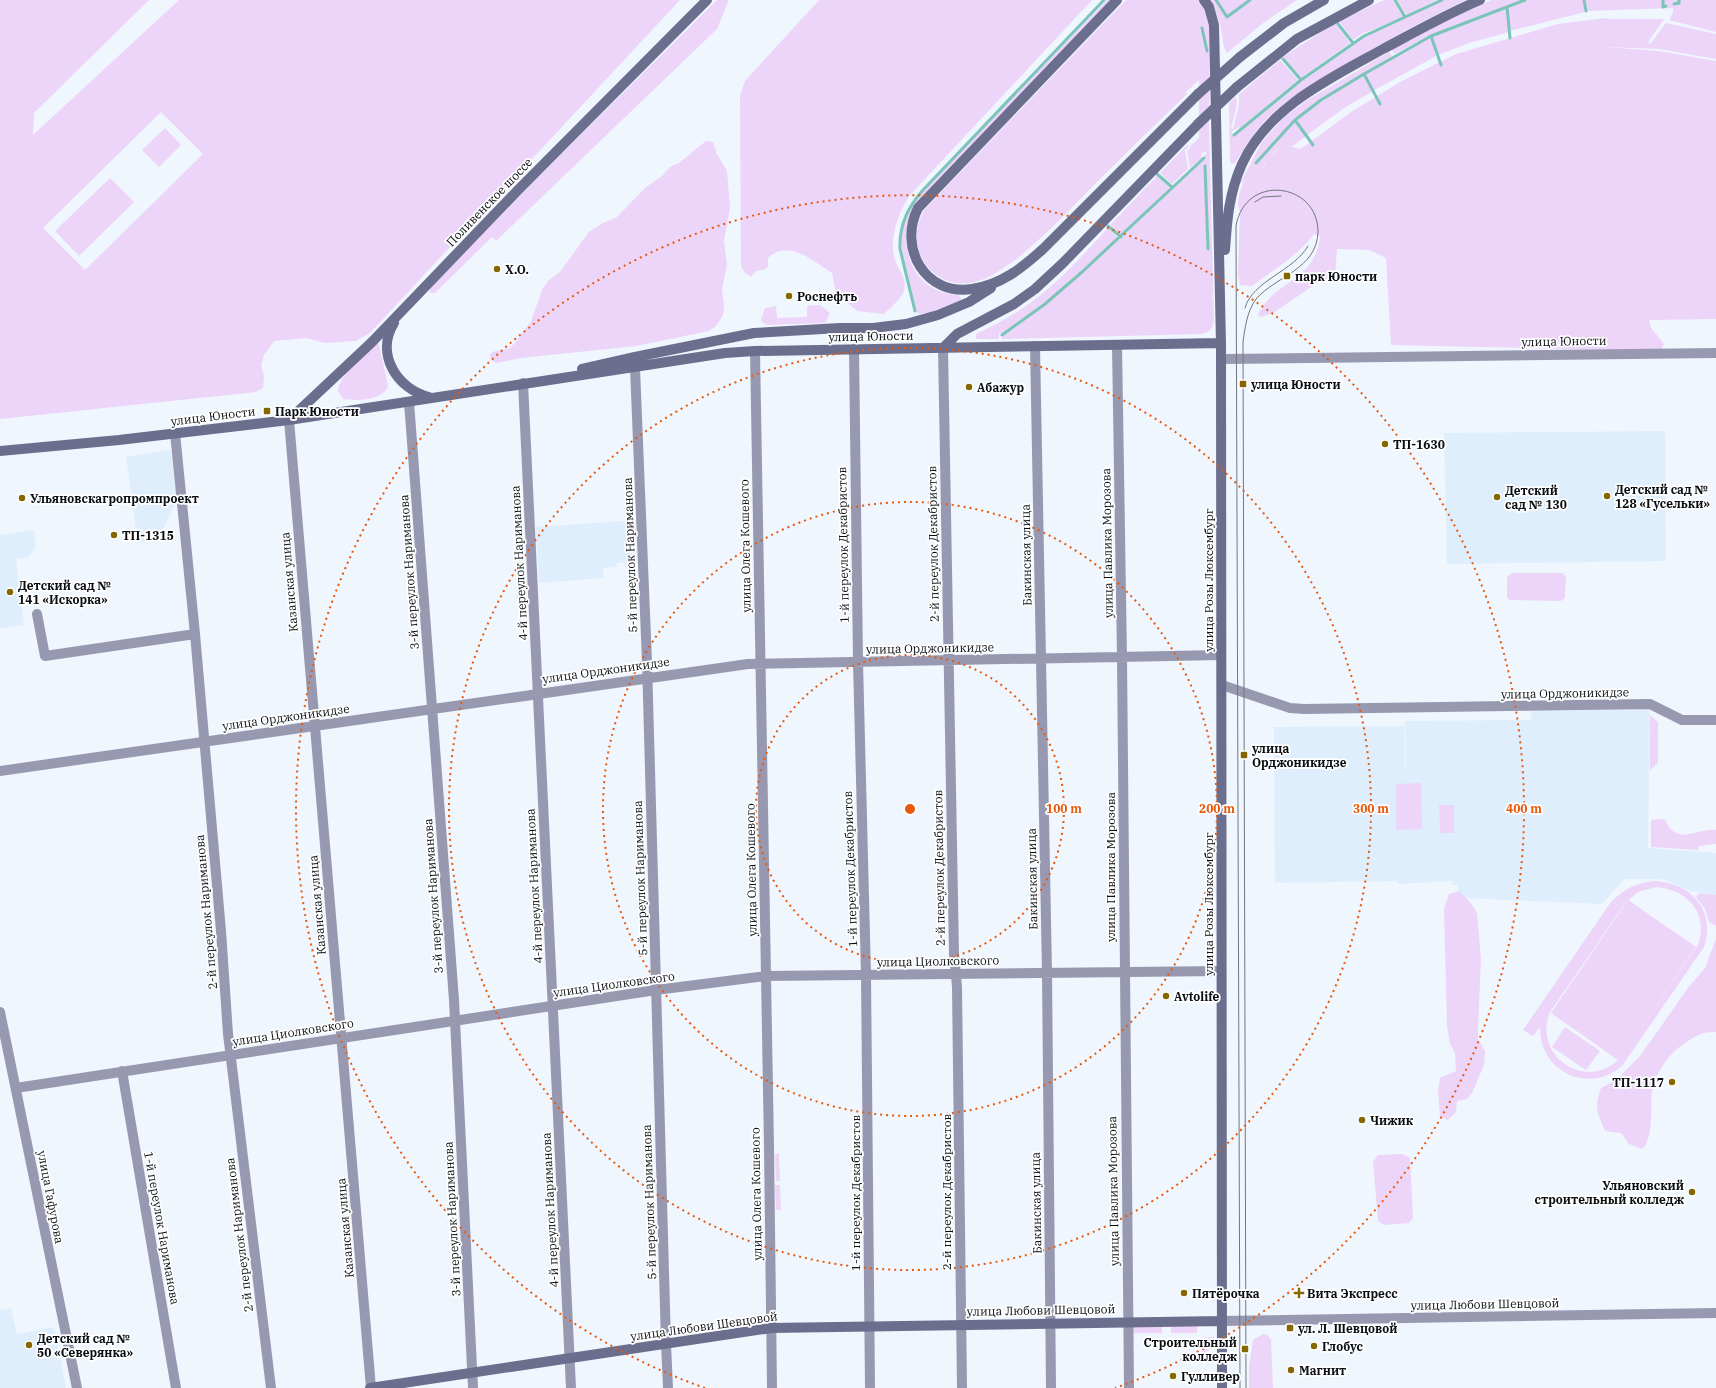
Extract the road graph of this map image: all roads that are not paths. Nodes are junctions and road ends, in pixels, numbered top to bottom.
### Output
1 (707, 0) edge
2 (1117, 0) edge
3 (1204, 0) edge
4 (1324, 0) edge
5 (1369, 0) edge
6 (1480, 0) edge
7 (1006, 278) junction
8 (398, 316) junction
9 (1221, 324) junction
10 (1221, 343) junction
11 (1117, 345) junction
12 (1035, 346) junction
13 (943, 348) junction
14 (854, 349) junction
15 (755, 351) junction
16 (1716, 353) edge
17 (1221, 359) junction
18 (635, 368) junction
19 (523, 383) junction
20 (432, 398) junction
21 (409, 402) junction
22 (289, 420) junction
23 (175, 433) junction
24 (0, 451) edge
25 (37, 614) dead end
26 (195, 634) junction
27 (1221, 655) junction
28 (1122, 657) junction
29 (1040, 659) junction
30 (948, 660) junction
31 (858, 662) junction
32 (760, 664) junction
33 (648, 678) junction
34 (1222, 685) junction
35 (538, 693) junction
36 (432, 709) junction
37 (1716, 720) edge
38 (314, 726) junction
39 (204, 741) junction
40 (0, 771) edge
41 (1221, 971) junction
42 (1124, 972) junction
43 (1047, 973) junction
44 (956, 974) junction
45 (866, 975) junction
46 (766, 976) junction
47 (656, 990) junction
48 (553, 1006) junction
49 (0, 1012) edge
50 (455, 1021) junction
51 (341, 1038) junction
52 (230, 1055) junction
53 (122, 1071) junction
54 (16, 1088) junction
55 (1716, 1313) edge
56 (1221, 1321) junction
57 (1128, 1322) junction
58 (1050, 1323) junction
59 (960, 1325) junction
60 (869, 1326) junction
61 (771, 1328) junction
62 (666, 1344) junction
63 (570, 1358) junction
64 (472, 1373) junction
65 (77, 1388) edge
66 (176, 1388) edge
67 (271, 1388) edge
68 (371, 1388) edge
69 (474, 1388) edge
70 (571, 1388) edge
71 (668, 1388) edge
72 (772, 1388) edge
73 (870, 1388) edge
74 (962, 1388) edge
75 (1051, 1388) edge
76 (1129, 1388) edge
77 (1222, 1388) edge

1 - 8 main road, Поливенское шоссе
2 - 7 main road
3 - 9 main road
4 - 7 main road, bridge
5 - 13 main road, bridge
6 - 9 main road
7 - 19 main road, улица Юности
8 - 20 main road
8 - 22 main road, Поливенское шоссе
9 - 10 main road, улица Розы Люксембург
10 - 11 main road, улица Юности
10 - 17 main road, улица Розы Люксембург
11 - 12 main road, улица Юности
11 - 28 street, улица Павлика Морозова
12 - 13 main road, улица Юности
12 - 29 street, Бакинская улица
13 - 14 main road, улица Юности
13 - 30 street, 2-й переулок Декабристов
14 - 15 main road, улица Юности
14 - 31 street, 1-й переулок Декабристов
15 - 18 main road, улица Юности
15 - 32 street, улица Олега Кошевого
16 - 17 street, улица Юности
17 - 27 main road, улица Розы Люксембург
18 - 19 main road, улица Юности
18 - 33 street, 5-й переулок Нариманова
19 - 20 main road, улица Юности
19 - 35 street, 4-й переулок Нариманова
20 - 21 main road, улица Юности
21 - 22 main road, улица Юности
21 - 36 street, 3-й переулок Нариманова
22 - 23 main road, улица Юности
22 - 38 street, Казанская улица
23 - 24 main road, улица Юности
23 - 26 street, 2-й переулок Нариманова
25 - 26 street
26 - 39 street, 2-й переулок Нариманова
27 - 28 street, улица Орджоникидзе
27 - 34 main road, улица Розы Люксембург
28 - 29 street, улица Орджоникидзе
28 - 42 street, улица Павлика Морозова
29 - 30 street, улица Орджоникидзе
29 - 43 street, Бакинская улица
30 - 31 street, улица Орджоникидзе
30 - 44 street, 2-й переулок Декабристов
31 - 32 street, улица Орджоникидзе
31 - 45 street, 1-й переулок Декабристов
32 - 33 street, улица Орджоникидзе
32 - 46 street, улица Олега Кошевого
33 - 35 street, улица Орджоникидзе
33 - 47 street, 5-й переулок Нариманова
34 - 37 street, улица Орджоникидзе
34 - 41 main road, улица Розы Люксембург
35 - 36 street, улица Орджоникидзе
35 - 48 street, 4-й переулок Нариманова
36 - 38 street, улица Орджоникидзе
36 - 50 street, 3-й переулок Нариманова
38 - 39 street, улица Орджоникидзе
38 - 51 street, Казанская улица
39 - 40 street, улица Орджоникидзе
39 - 52 street, 2-й переулок Нариманова
41 - 42 street, улица Циолковского
41 - 56 main road, улица Розы Люксембург
42 - 43 street, улица Циолковского
42 - 57 street, улица Павлика Морозова
43 - 44 street, улица Циолковского
43 - 58 street, Бакинская улица
44 - 45 street, улица Циолковского
44 - 59 street, 2-й переулок Декабристов
45 - 46 street, улица Циолковского
45 - 60 street, 1-й переулок Декабристов
46 - 47 street, улица Циолковского
46 - 61 street, улица Олега Кошевого
47 - 48 street, улица Циолковского
47 - 62 street, 5-й переулок Нариманова
48 - 50 street, улица Циолковского
48 - 63 street, 4-й переулок Нариманова
49 - 54 street, улица Гафурова
50 - 51 street, улица Циолковского
50 - 64 street, 3-й переулок Нариманова
51 - 52 street, улица Циолковского
51 - 68 street, Казанская улица
52 - 53 street, улица Циолковского
52 - 67 street, 2-й переулок Нариманова
53 - 54 street, улица Циолковского
53 - 66 street, 1-й переулок Нариманова
54 - 65 street, улица Гафурова
55 - 56 street, улица Любови Шевцовой
56 - 57 main road, улица Любови Шевцовой
56 - 77 main road, улица Розы Люксембург
57 - 58 main road, улица Любови Шевцовой
57 - 76 street, улица Павлика Морозова
58 - 59 main road, улица Любови Шевцовой
58 - 75 street, Бакинская улица
59 - 60 main road, улица Любови Шевцовой
59 - 74 street, 2-й переулок Декабристов
60 - 61 main road, улица Любови Шевцовой
60 - 73 street, 1-й переулок Декабристов
61 - 62 main road, улица Любови Шевцовой
61 - 72 street, улица Олега Кошевого
62 - 63 main road, улица Любови Шевцовой
62 - 71 street, 5-й переулок Нариманова
63 - 64 main road, улица Любови Шевцовой
63 - 70 street, 4-й переулок Нариманова
64 - 68 main road, улица Любови Шевцовой
64 - 69 street, 3-й переулок Нариманова

